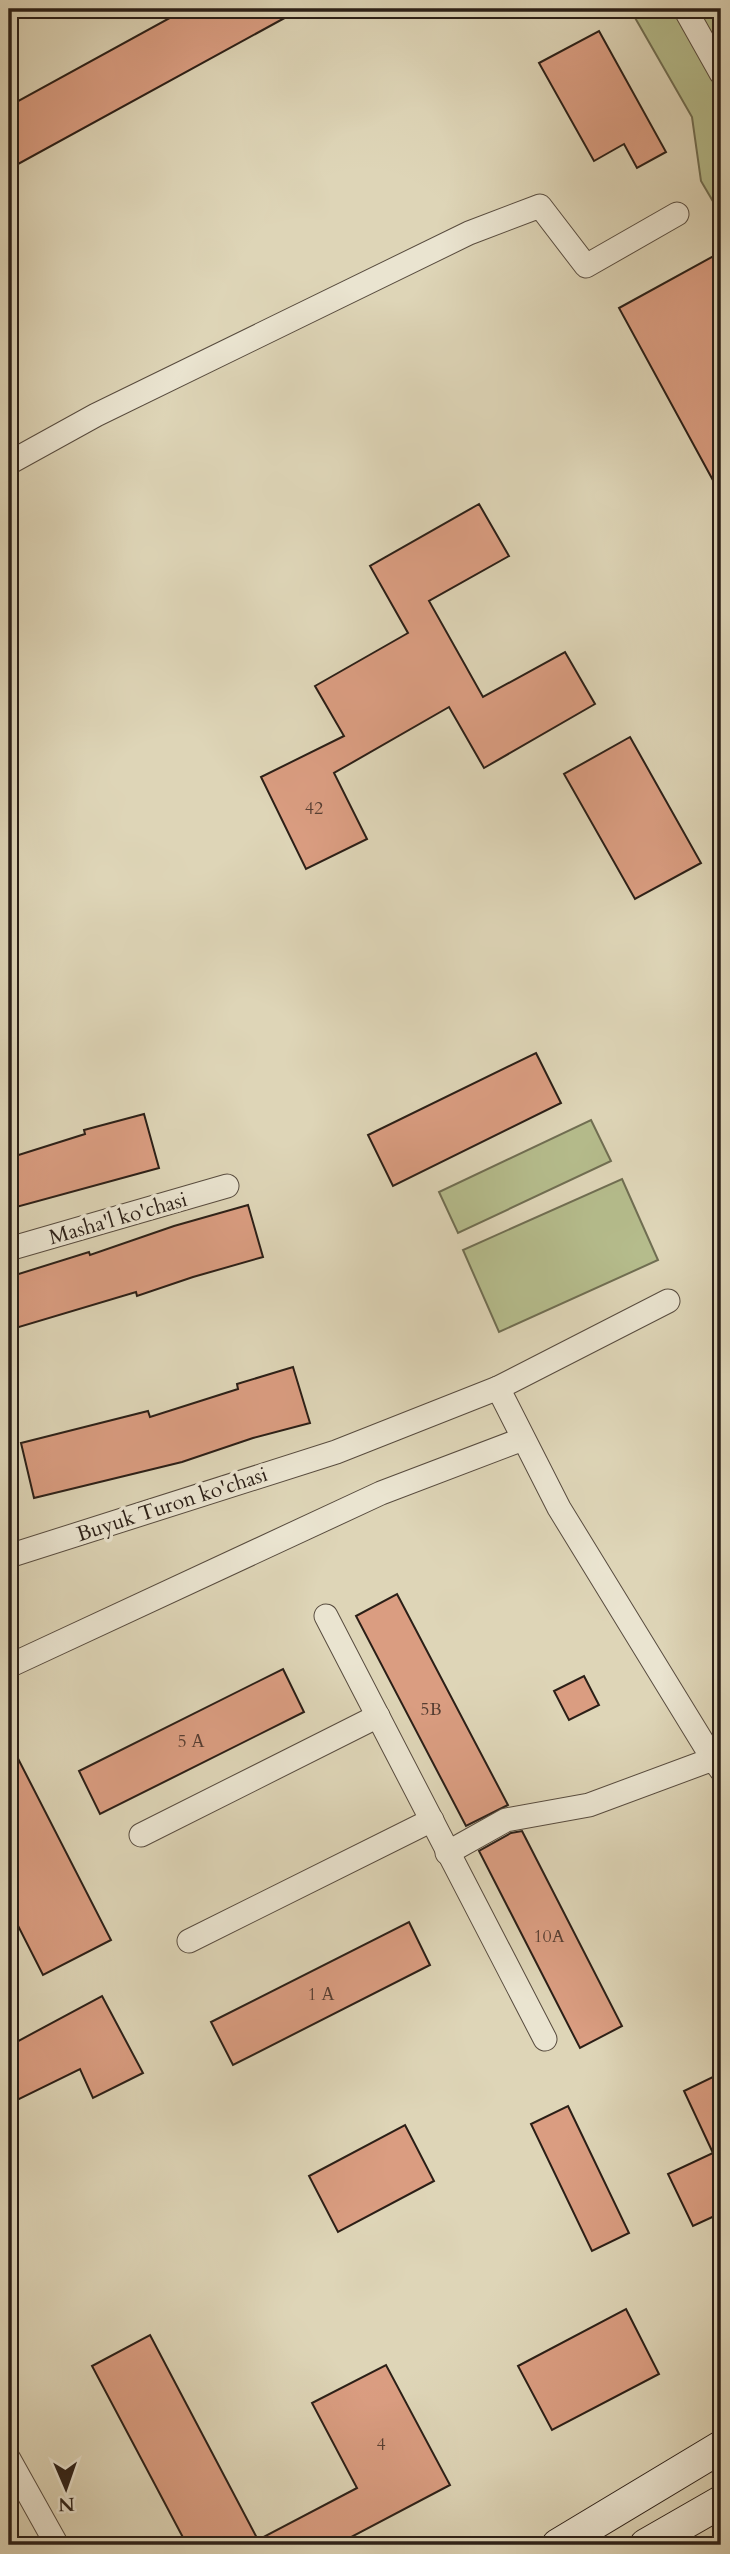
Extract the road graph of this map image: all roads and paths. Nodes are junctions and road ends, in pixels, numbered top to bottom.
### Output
1 (685, 9) edge
2 (721, 73) edge
3 (677, 214) dead end
4 (9, 463) edge
5 (227, 1186) dead end
6 (9, 1249) edge
7 (668, 1301) dead end
8 (498, 1388) junction
9 (523, 1439) junction
10 (9, 1556) edge
11 (326, 1615) dead end
12 (9, 1666) edge
13 (378, 1716) junction
14 (717, 1765) edge
15 (432, 1820) junction
16 (141, 1835) dead end
17 (447, 1853) junction
18 (189, 1941) dead end
19 (545, 2039) dead end
20 (721, 2447) edge
21 (9, 2459) edge
22 (721, 2502) edge
23 (57, 2545) edge
24 (558, 2545) edge
25 (646, 2545) edge

1 - 2 street
3 - 4 street
5 - 6 street, Masha'l ko'chasi
7 - 8 street, Buyuk Turon ko'chasi
8 - 9 street
8 - 10 street, Buyuk Turon ko'chasi
9 - 12 street
9 - 14 street
11 - 13 street
13 - 15 street
13 - 16 street
14 - 17 street
15 - 17 street
15 - 18 street
17 - 19 street
20 - 24 main road
21 - 23 street
22 - 25 main road

